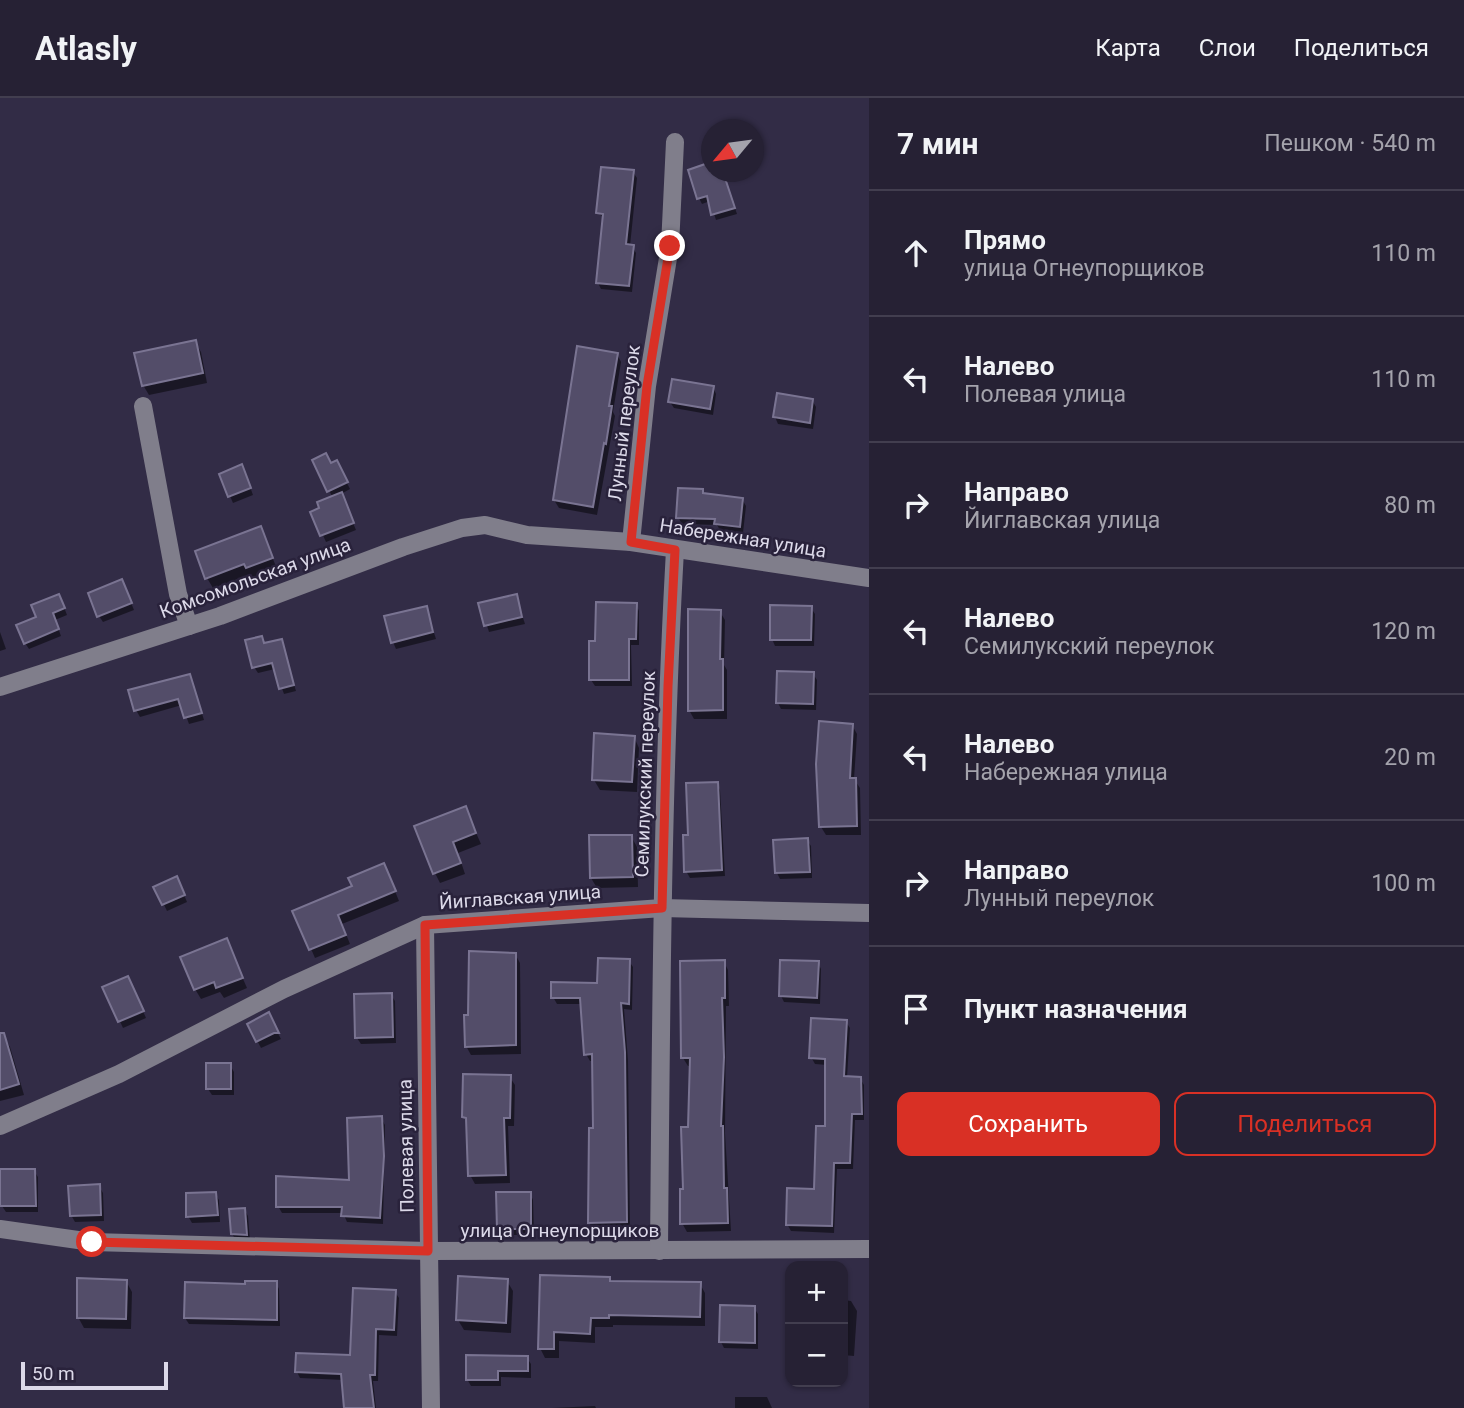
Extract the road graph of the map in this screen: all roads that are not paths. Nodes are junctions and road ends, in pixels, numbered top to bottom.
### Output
1 (675, 142) dead end
2 (143, 406) dead end
3 (527, 535) joint
4 (631, 542) junction
5 (675, 550) junction
6 (869, 578) edge
7 (189, 626) junction
8 (0, 687) edge
9 (662, 908) junction
10 (869, 914) edge
11 (425, 925) junction
12 (0, 1126) edge
13 (0, 1229) edge
14 (869, 1249) edge
15 (428, 1251) junction
16 (659, 1251) junction
17 (431, 1408) edge

1 - 4 street, Лунный переулок
2 - 7 street
3 - 4 street, Набережная улица
3 - 7 street, Комсомольская улица
4 - 5 street, Набережная улица
5 - 6 street, Набережная улица
5 - 9 street, Семилукский переулок
7 - 8 street, Комсомольская улица
9 - 10 street, Йиглавская улица
9 - 11 street, Йиглавская улица
9 - 16 street, Семилукский переулок
11 - 12 street
11 - 15 street, Полевая улица
13 - 15 street, улица Огнеупорщиков
14 - 16 street, улица Огнеупорщиков
15 - 16 street, улица Огнеупорщиков
15 - 17 street, Полевая улица

